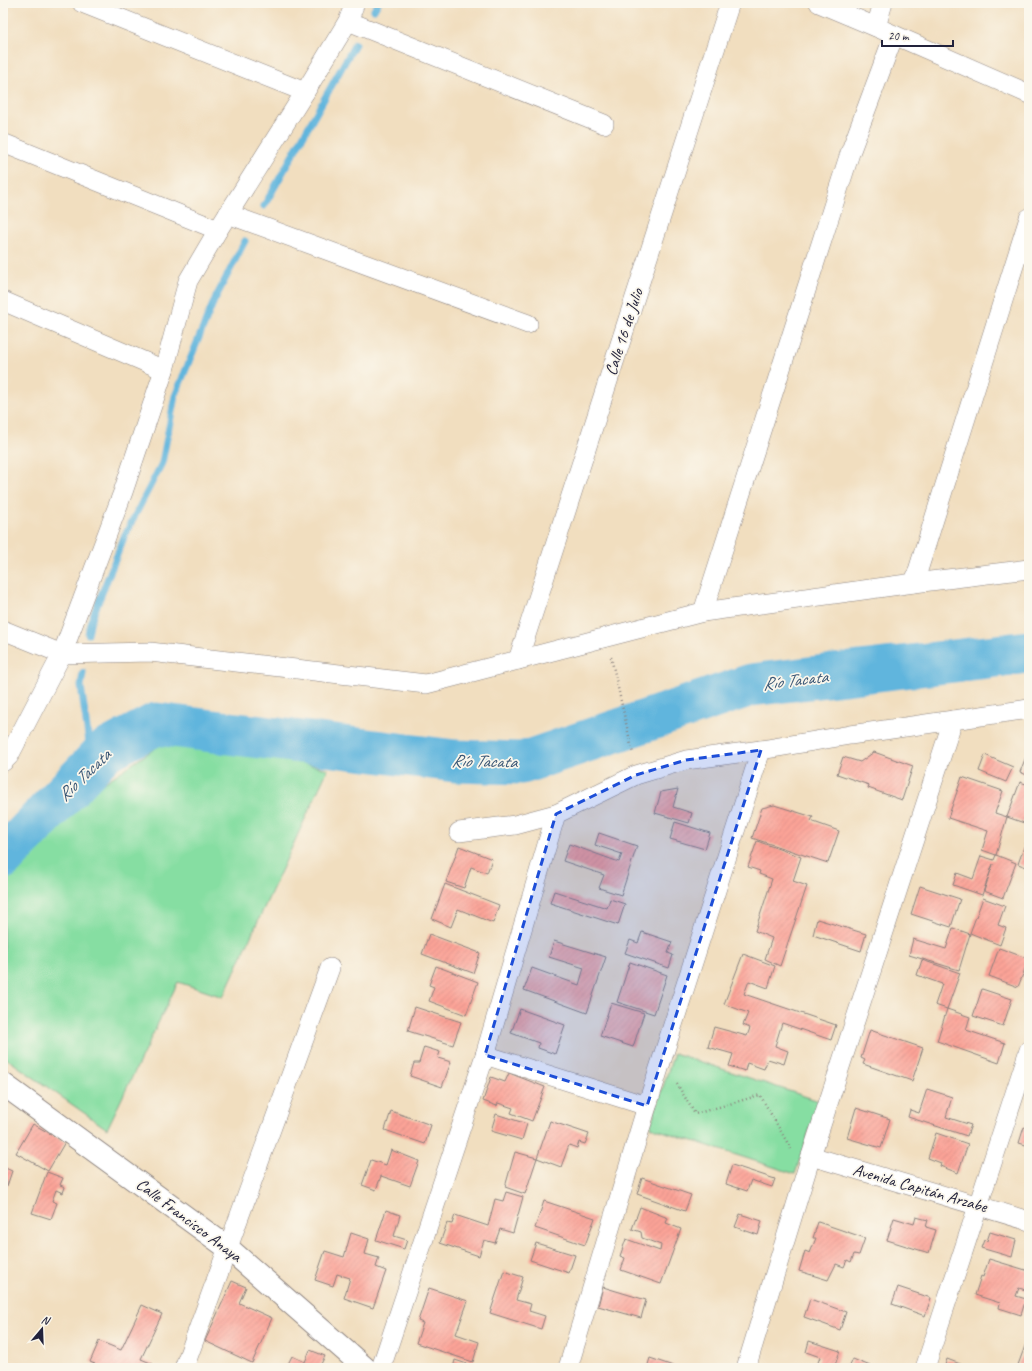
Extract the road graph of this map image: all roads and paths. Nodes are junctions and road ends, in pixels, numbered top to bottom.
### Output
1 (82, 3) edge
2 (355, 3) edge
3 (730, 3) edge
4 (819, 3) edge
5 (883, 3) edge
6 (348, 20) junction
7 (876, 27) junction
8 (894, 35) junction
9 (305, 92) junction
10 (1029, 94) edge
11 (604, 124) dead end
12 (3, 143) edge
13 (228, 214) junction
14 (1029, 218) edge
15 (218, 230) junction
16 (3, 301) edge
17 (528, 324) dead end
18 (164, 370) junction
19 (1029, 569) edge
20 (914, 583) junction
21 (703, 612) junction
22 (3, 630) edge
23 (607, 637) junction
24 (62, 654) junction
25 (518, 660) junction
26 (1029, 709) edge
27 (953, 720) junction
28 (631, 743) dead end
29 (761, 750) junction
30 (3, 762) edge
31 (556, 814) junction
32 (459, 832) dead end
33 (330, 968) dead end
34 (1029, 1050) edge
35 (485, 1055) junction
36 (662, 1060) junction
37 (3, 1084) edge
38 (647, 1106) junction
39 (811, 1156) junction
40 (805, 1174) junction
41 (977, 1205) junction
42 (1029, 1221) edge
43 (228, 1248) junction
44 (184, 1368) edge
45 (365, 1368) edge
46 (381, 1368) edge
47 (568, 1368) edge
48 (746, 1368) edge
49 (924, 1368) edge

1 - 9 street
2 - 6 street
3 - 25 street, Calle 16 de Julio
4 - 7 street
5 - 7 street
6 - 9 street
6 - 11 street
7 - 8 street
8 - 10 street
8 - 21 street
9 - 13 street
12 - 15 street
13 - 15 street
13 - 17 street
14 - 20 street
15 - 18 street
16 - 18 street
18 - 24 street
19 - 20 street
20 - 21 street
21 - 23 street
22 - 24 street
23 - 25 street
23 - 28 path
24 - 25 street
24 - 30 street
26 - 27 street
27 - 29 street
27 - 39 street
29 - 31 street
29 - 36 street
31 - 32 street
31 - 35 street
33 - 43 street
34 - 41 street
35 - 38 street
35 - 46 street
36 - 38 street
36 - 40 path
37 - 43 main road, Calle Francisco Anaya
38 - 47 street
39 - 40 street
39 - 41 street, Avenida Capitán Arzabe
40 - 48 street
41 - 42 street, Avenida Capitán Arzabe
41 - 49 street
43 - 44 street
43 - 45 main road, Calle Francisco Anaya

